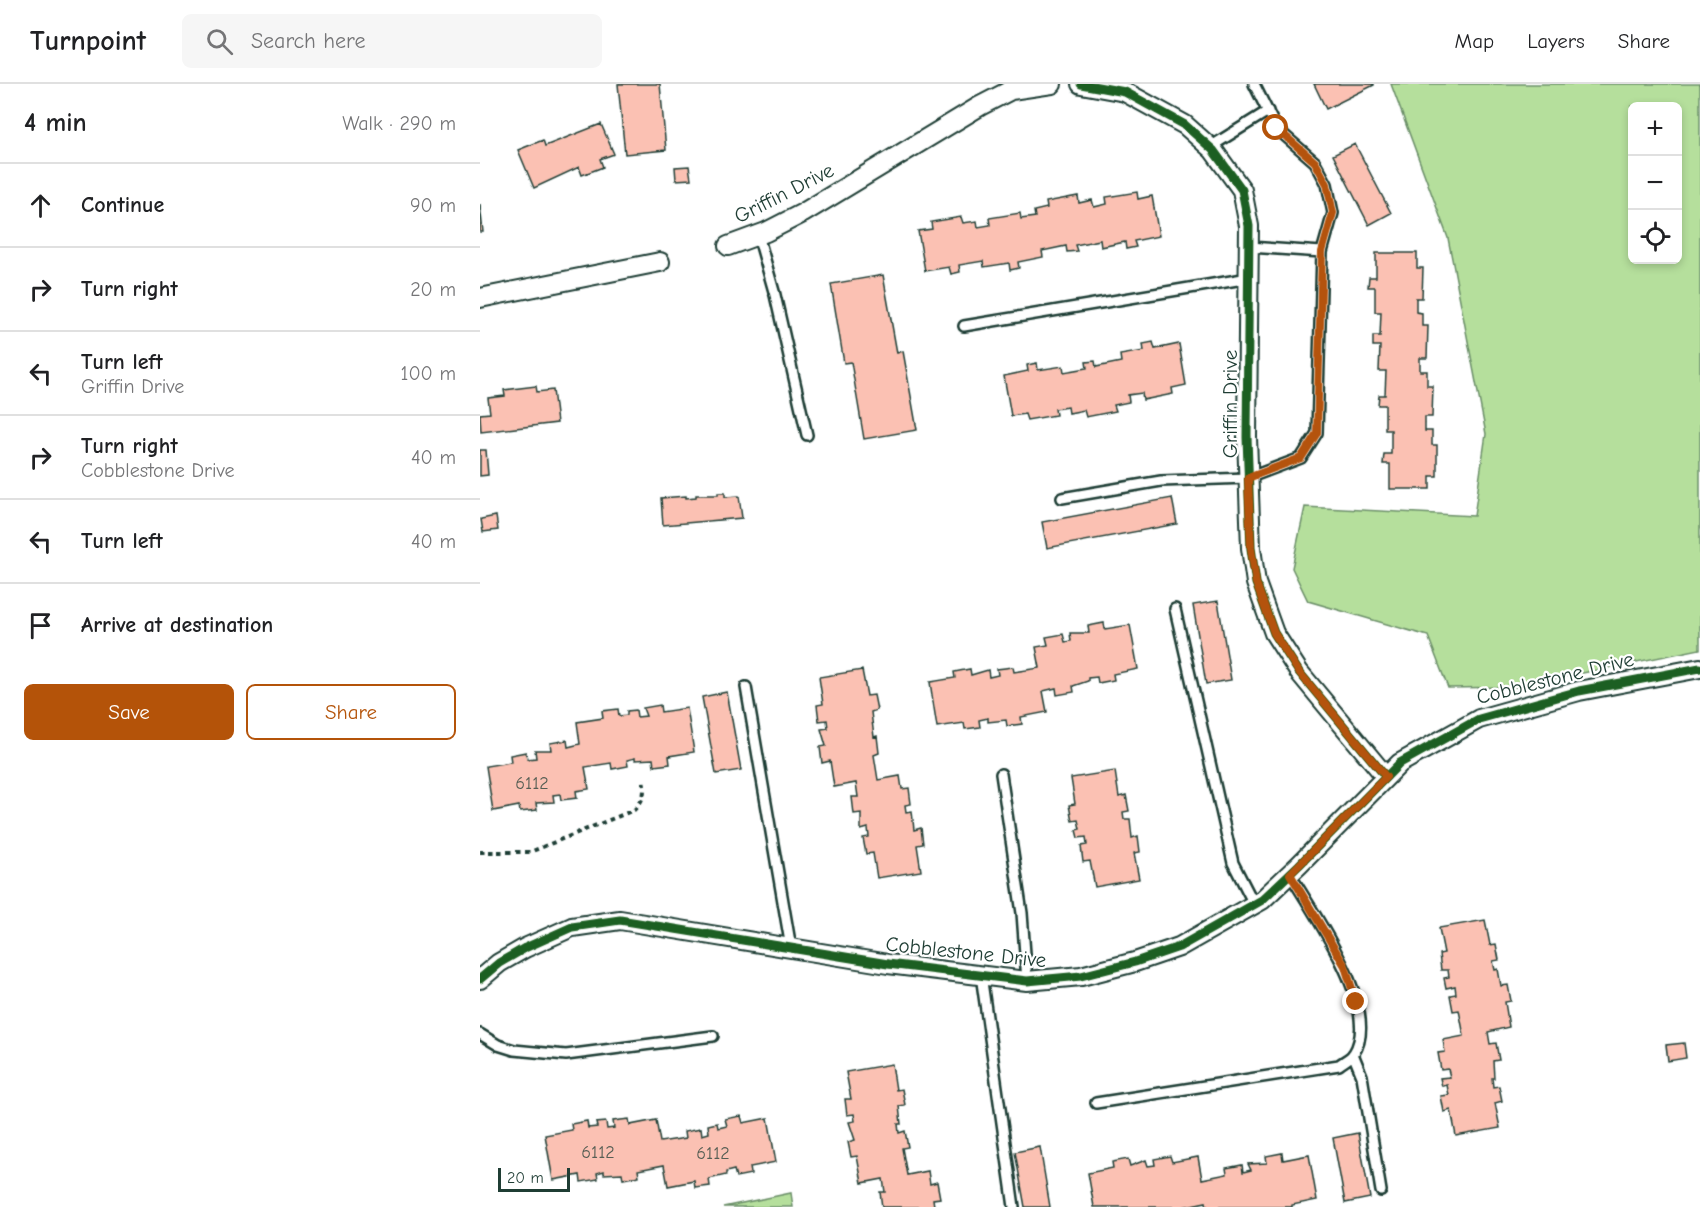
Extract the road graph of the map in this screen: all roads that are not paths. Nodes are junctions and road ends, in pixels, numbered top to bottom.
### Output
1 (1052, 84) edge
2 (1081, 84) edge
3 (1254, 84) edge
4 (1268, 111) junction
5 (1210, 147) junction
6 (758, 235) junction
7 (728, 246) dead end
8 (1249, 247) junction
9 (1322, 252) junction
10 (660, 262) dead end
11 (1249, 278) junction
12 (480, 298) edge
13 (964, 326) dead end
14 (807, 435) dead end
15 (1248, 478) junction
16 (1062, 498) dead end
17 (1175, 609) dead end
18 (1700, 668) edge
19 (746, 687) dead end
20 (1000, 774) dead end
21 (1386, 777) junction
22 (1290, 874) junction
23 (1254, 904) junction
24 (791, 948) junction
25 (981, 975) junction
26 (480, 979) edge
27 (1027, 981) junction
28 (480, 1034) edge
29 (712, 1036) dead end
30 (1353, 1054) junction
31 (1096, 1103) dead end
32 (1381, 1191) dead end
33 (1014, 1207) edge

1 - 6 street, Griffin Drive
2 - 5 street, Griffin Drive
3 - 4 lane
4 - 5 lane
4 - 9 lane
5 - 8 street, Griffin Drive
6 - 7 street, Griffin Drive
6 - 14 lane
8 - 9 lane
8 - 11 street, Griffin Drive
9 - 15 lane
10 - 12 street
11 - 13 lane
11 - 15 street, Griffin Drive
15 - 16 lane
15 - 21 street, Griffin Drive
17 - 23 lane
18 - 21 street, Cobblestone Drive
19 - 24 lane
20 - 27 lane
21 - 22 street, Cobblestone Drive
22 - 23 street, Cobblestone Drive
22 - 30 lane
23 - 27 street, Cobblestone Drive
24 - 25 street, Cobblestone Drive
24 - 26 street, Cobblestone Drive
25 - 27 street, Cobblestone Drive
25 - 33 lane
28 - 29 lane
30 - 31 lane
30 - 32 lane

